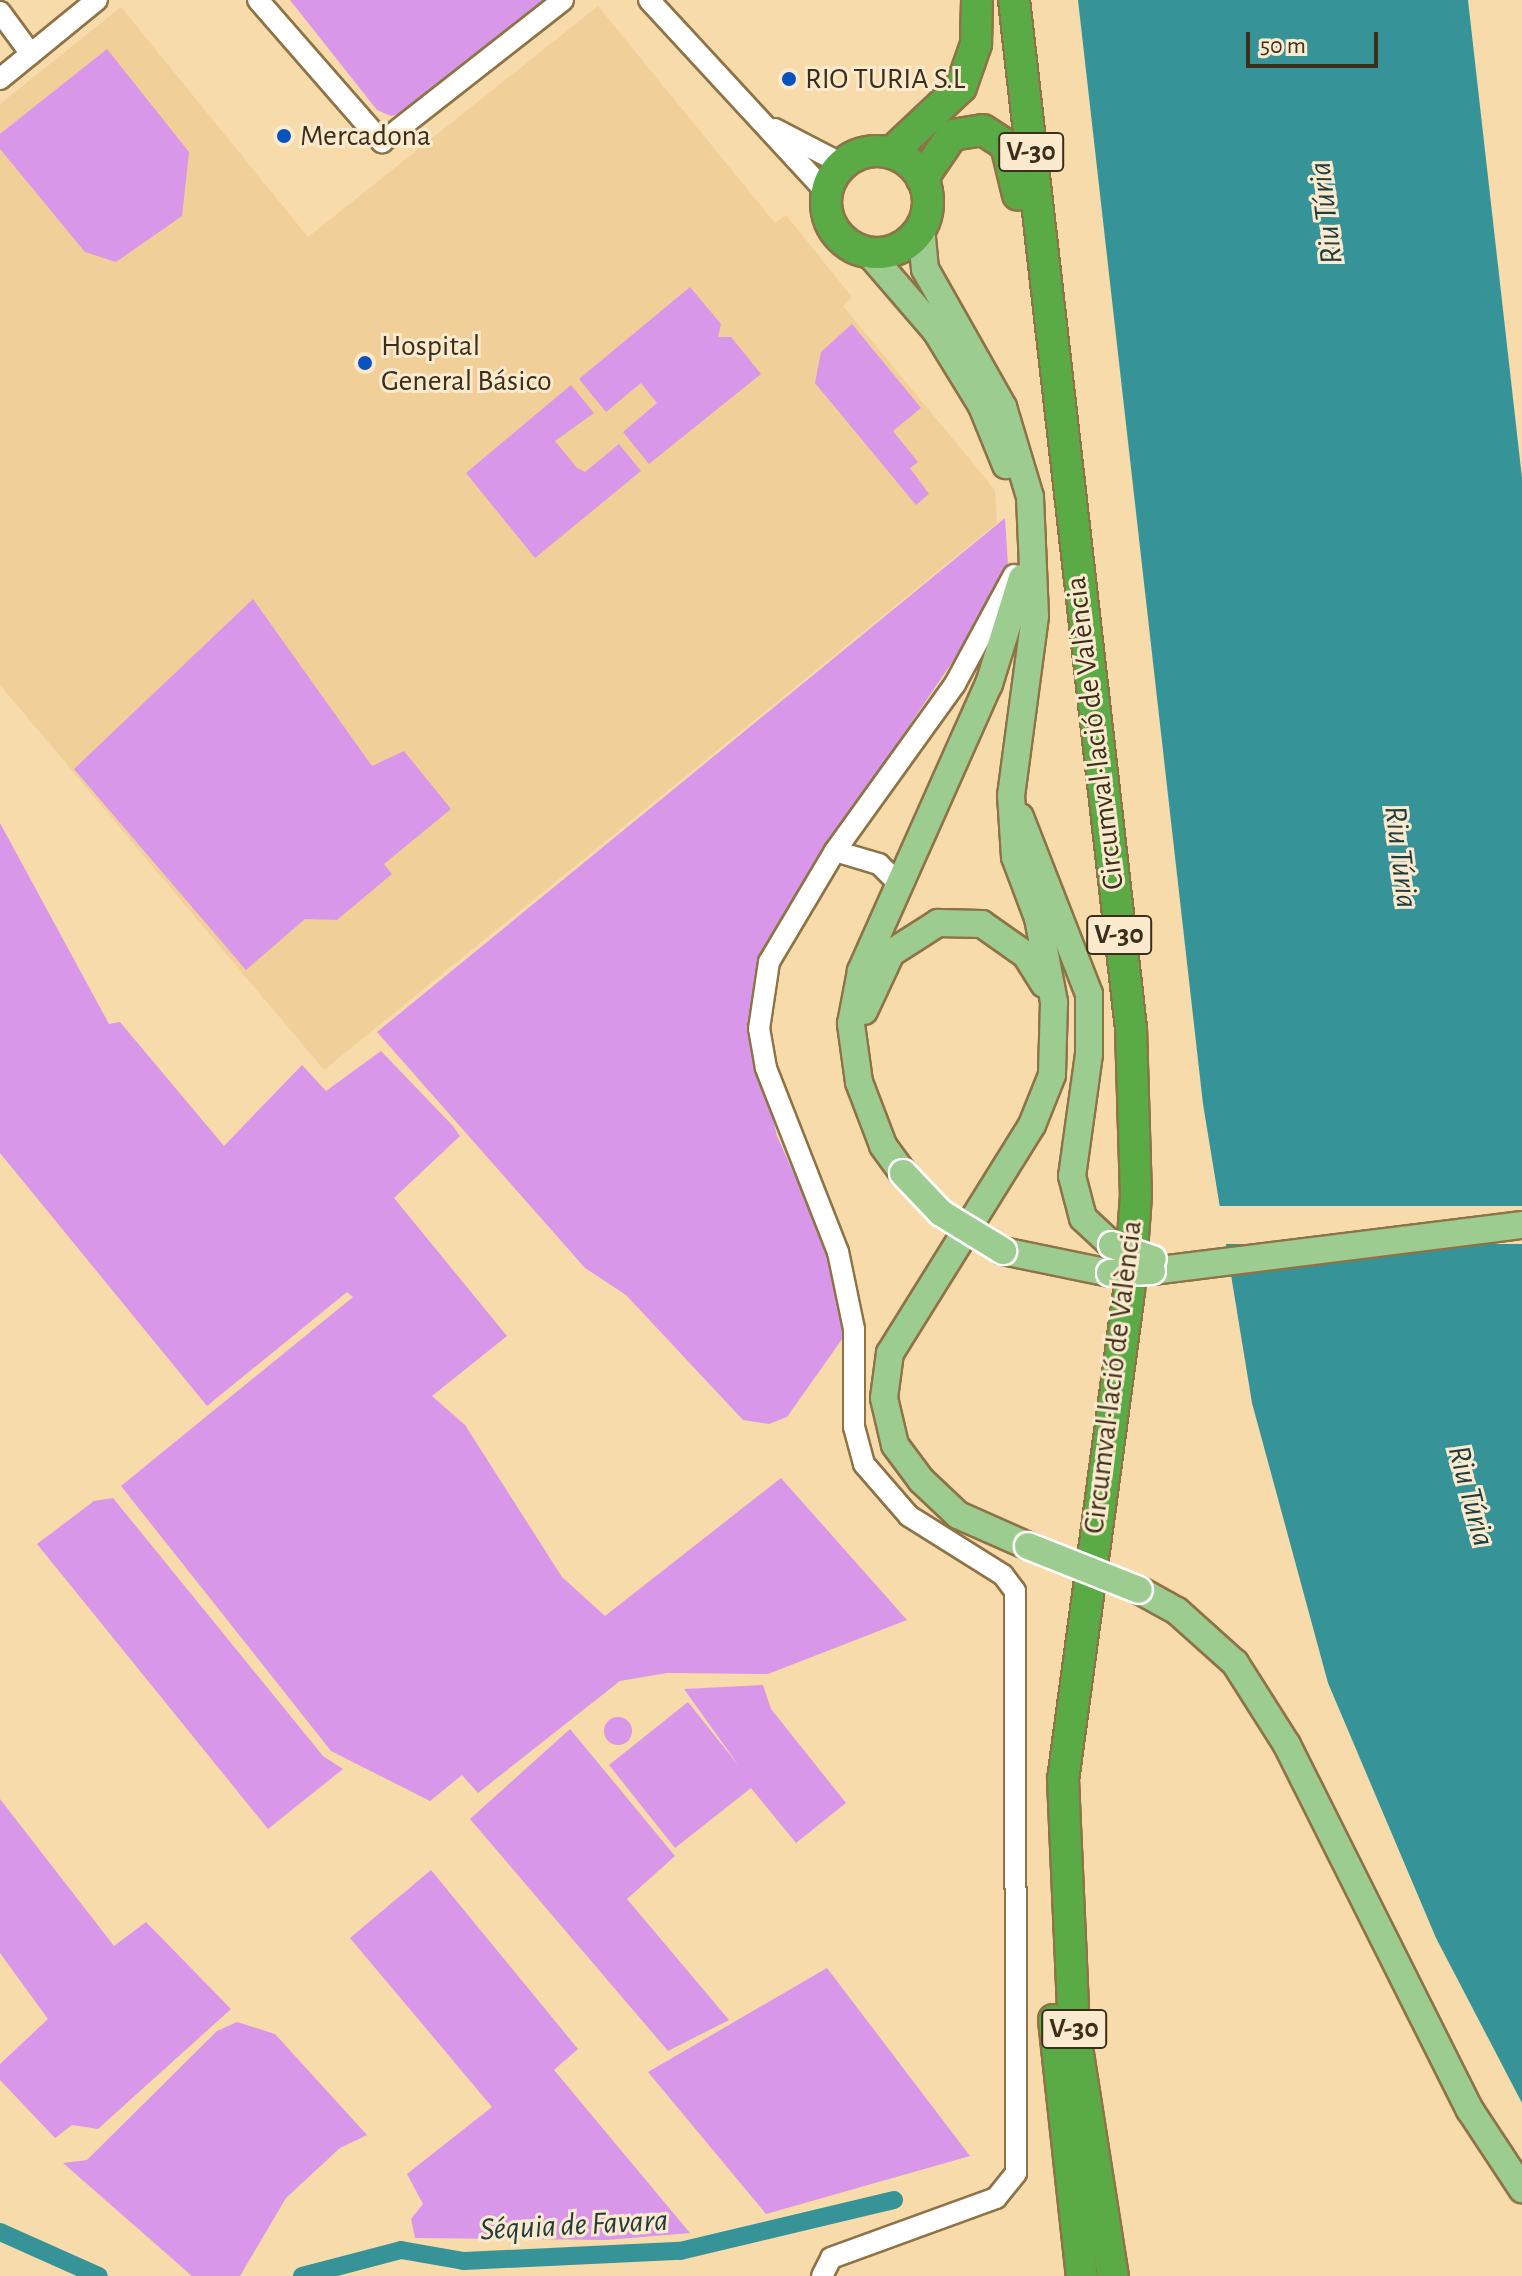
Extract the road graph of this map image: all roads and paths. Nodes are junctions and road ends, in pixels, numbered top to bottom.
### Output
1 (97, 0) edge
2 (258, 0) edge
3 (563, 0) edge
4 (649, 0) edge
5 (977, 0) edge
6 (1014, 0) edge
7 (0, 12) edge
8 (31, 54) junction
9 (0, 79) edge
10 (742, 108) junction
11 (891, 153) junction
12 (842, 164) junction
13 (922, 179) junction
14 (827, 193) junction
15 (921, 227) junction
16 (868, 252) junction
17 (1043, 305) junction
18 (1026, 554) junction
19 (1011, 795) junction
20 (835, 851) junction
21 (896, 881) junction
22 (1054, 1002) junction
23 (859, 1082) junction
24 (1522, 1225) edge
25 (1153, 1265) junction
26 (1063, 1779) junction
27 (1522, 2189) edge
28 (822, 2276) edge
29 (1082, 2276) edge
30 (1113, 2276) edge

1 - 8 street
2 - 3 street
4 - 10 street
5 - 11 highway
6 - 17 highway, Circumval·lació de València / V-30
7 - 8 street
8 - 9 street
10 - 12 street
10 - 14 street
11 - 12 highway
11 - 13 highway
12 - 14 highway
13 - 15 highway
13 - 17 highway
14 - 16 highway
15 - 16 highway
15 - 19 main road
16 - 18 main road
17 - 26 highway, Circumval·lació de València / V-30
18 - 20 street
18 - 21 main road
19 - 22 main road
19 - 25 main road, bridge
20 - 21 street
20 - 28 street
21 - 23 main road
22 - 23 main road
22 - 27 main road, bridge
23 - 25 main road, bridge
24 - 25 main road
26 - 29 highway
26 - 30 highway, Circumval·lació de València / V-30

